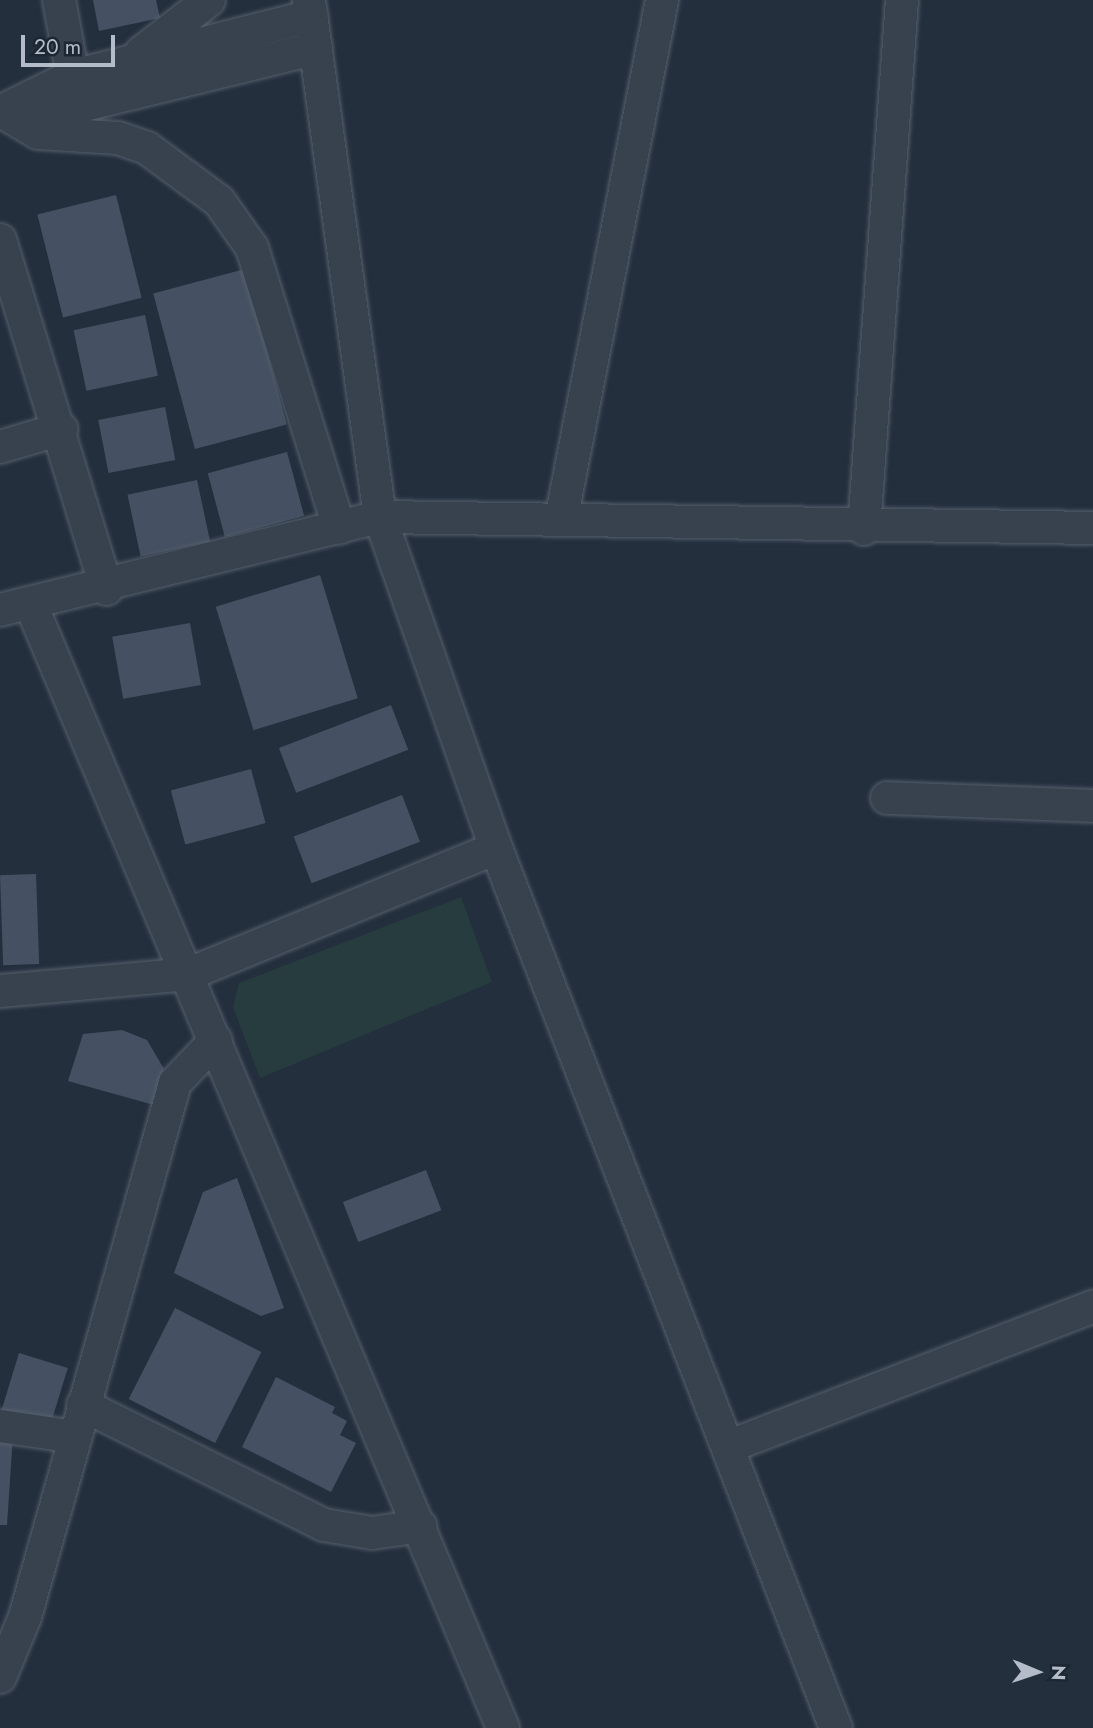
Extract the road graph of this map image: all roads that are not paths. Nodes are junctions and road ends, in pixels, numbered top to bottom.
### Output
1 (59, 0) edge
2 (209, 0) edge
3 (662, 0) edge
4 (902, 0) edge
5 (311, 8) edge
6 (316, 48) junction
7 (131, 62) junction
8 (73, 76) junction
9 (0, 112) edge
10 (0, 240) edge
11 (61, 429) junction
12 (0, 447) edge
13 (562, 515) junction
14 (380, 517) junction
15 (339, 528) junction
16 (1093, 528) edge
17 (864, 529) junction
18 (107, 589) junction
19 (31, 605) junction
20 (0, 610) edge
21 (887, 798) dead end
22 (1093, 806) edge
23 (496, 848) junction
24 (189, 974) junction
25 (0, 991) edge
26 (216, 1040) junction
27 (1093, 1307) edge
28 (83, 1405) junction
29 (0, 1426) edge
30 (75, 1437) junction
31 (730, 1446) junction
32 (421, 1526) junction
33 (12, 1615) edge
34 (0, 1677) edge
35 (503, 1728) edge
36 (836, 1728) edge

1 - 8 street
2 - 7 street
3 - 13 street
4 - 17 street
5 - 6 street
5 - 7 street
6 - 9 street
6 - 14 street
7 - 8 street
8 - 9 street
9 - 15 street
10 - 11 street
11 - 12 street
11 - 18 street
13 - 14 street
13 - 17 street
14 - 15 street
14 - 23 street
15 - 18 street
16 - 17 street
18 - 19 street
19 - 20 street
19 - 24 street
21 - 22 street
23 - 24 street
23 - 31 street
24 - 25 street
24 - 26 street
26 - 28 street
26 - 32 street
27 - 31 street
28 - 30 street
28 - 32 street
29 - 30 street
30 - 33 street
31 - 36 street
32 - 35 street
33 - 34 street

